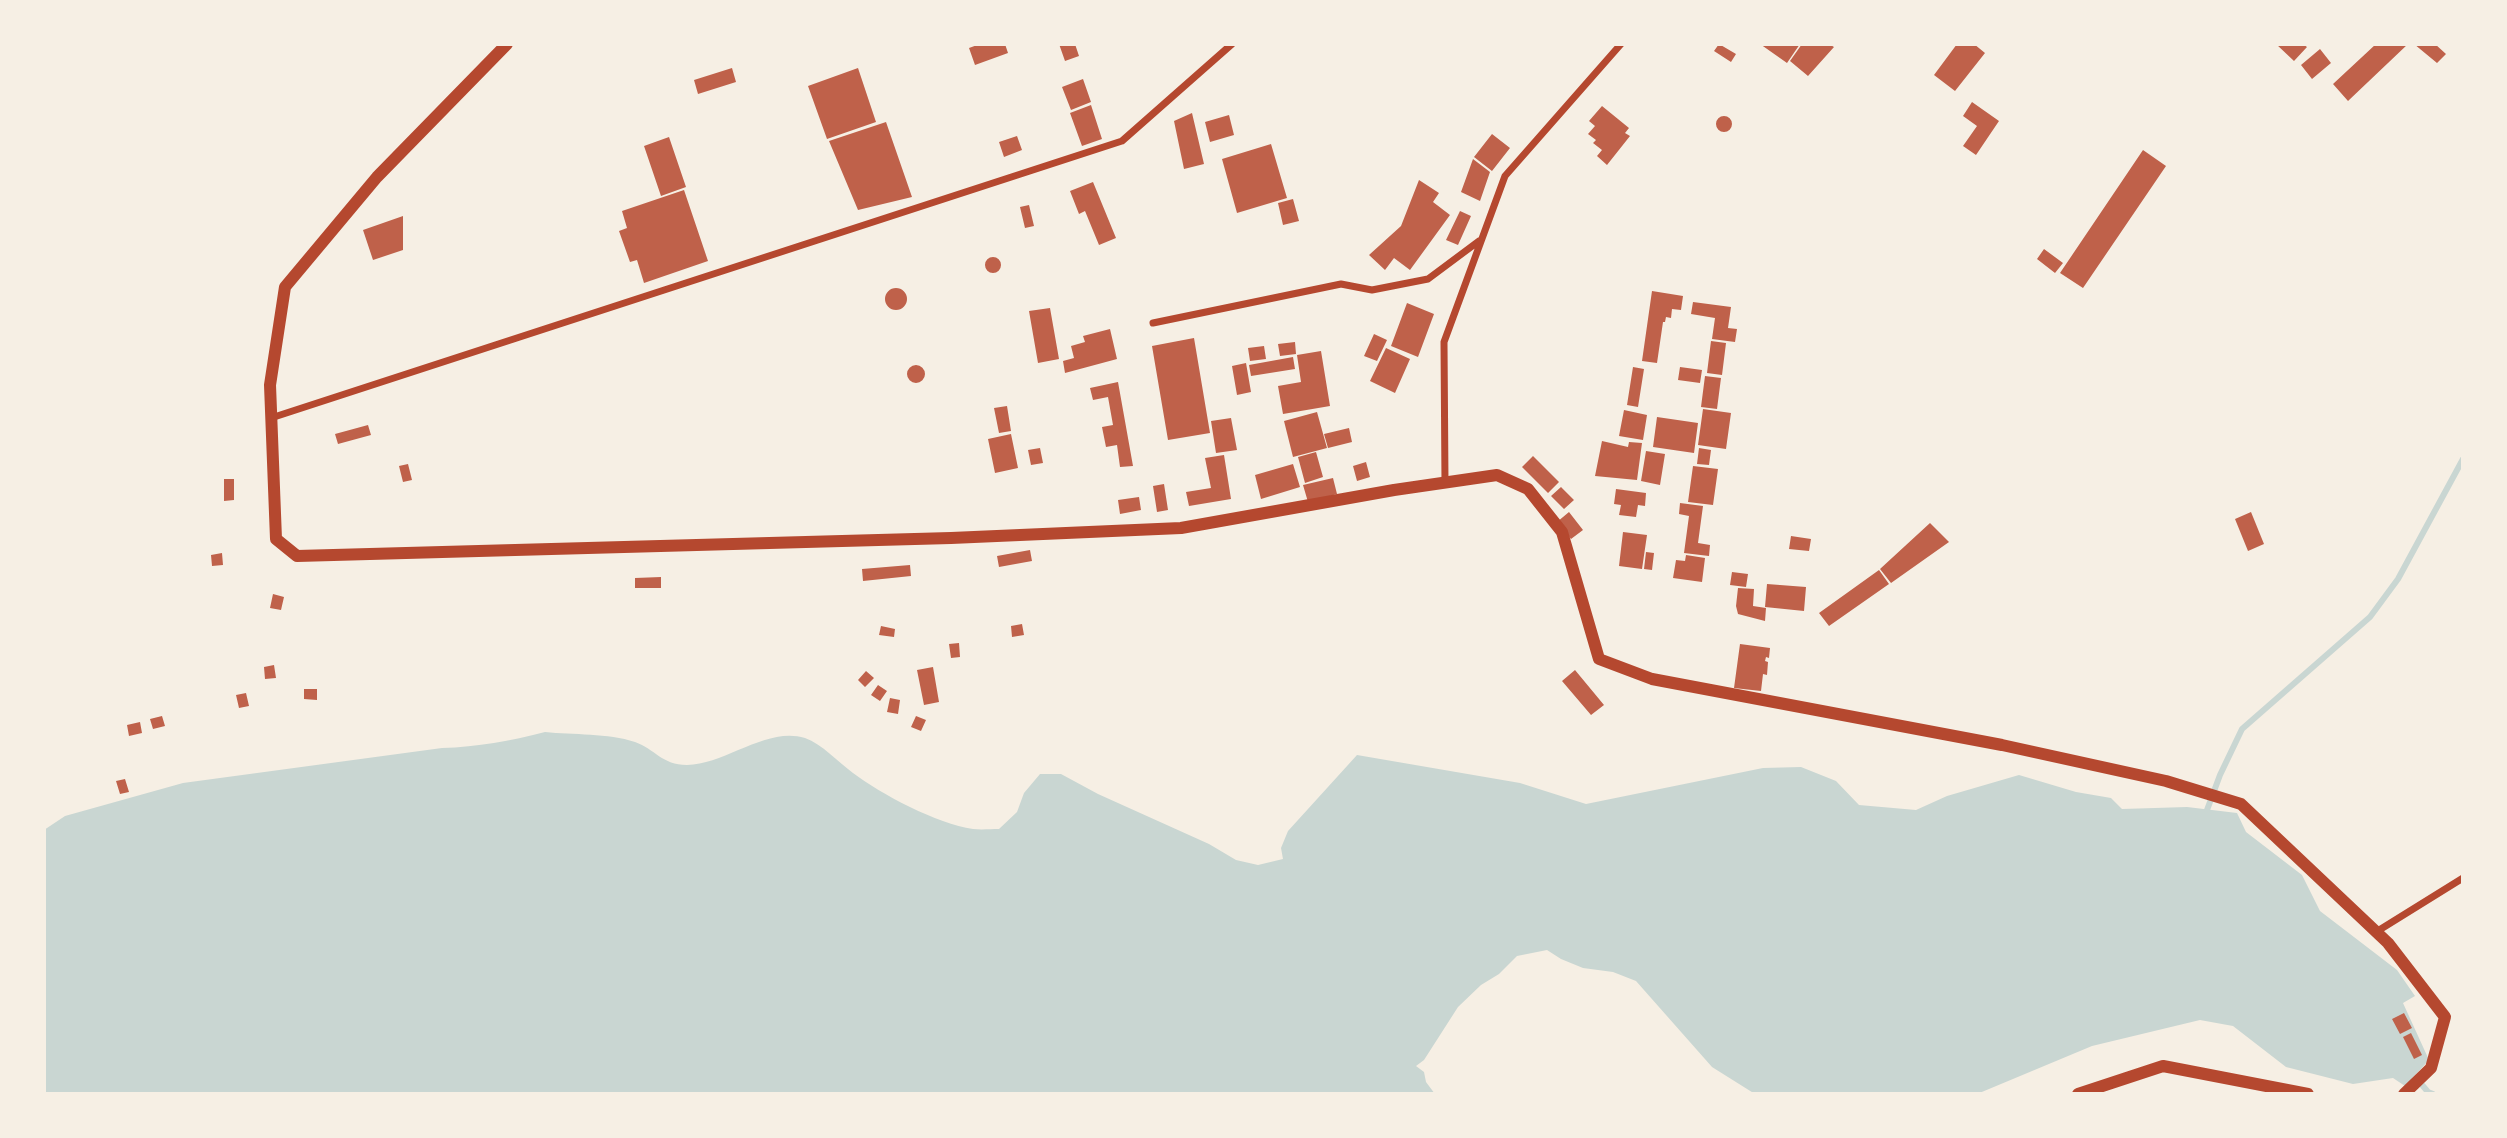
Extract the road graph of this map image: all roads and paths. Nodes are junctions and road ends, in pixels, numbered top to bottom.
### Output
1 (507, 44) edge
2 (1232, 44) edge
3 (1620, 44) edge
4 (1480, 241) junction
5 (1153, 323) dead end
6 (271, 418) junction
7 (1445, 483) junction
8 (2463, 878) edge
9 (2376, 932) junction
10 (2407, 1093) edge
11 (2078, 1094) edge
12 (2308, 1094) edge

1 - 6 street
2 - 6 street
3 - 4 street
4 - 5 street
4 - 7 street
6 - 7 street
7 - 9 street
8 - 9 street
9 - 10 street
11 - 12 street

